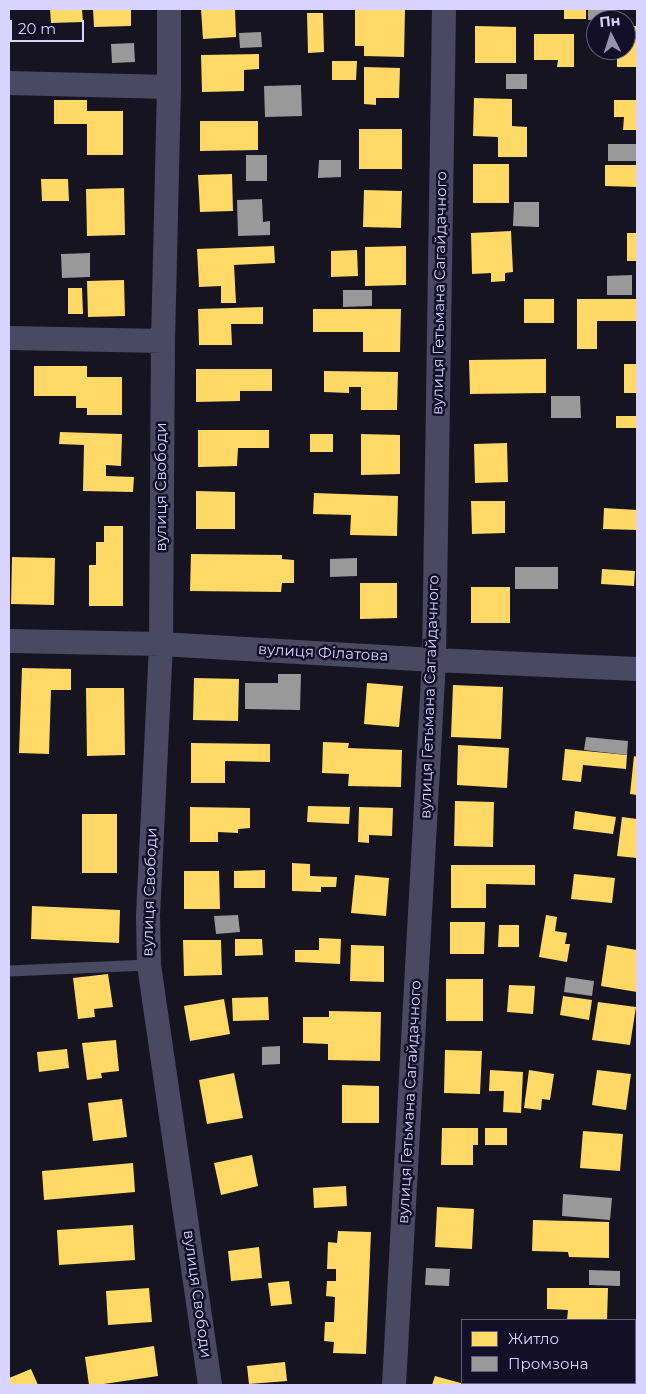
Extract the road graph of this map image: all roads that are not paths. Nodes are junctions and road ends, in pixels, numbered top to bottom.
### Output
1 (168, 9) edge
2 (444, 9) edge
3 (9, 83) edge
4 (169, 87) junction
5 (9, 338) edge
6 (163, 341) junction
7 (9, 641) edge
8 (161, 644) junction
9 (434, 660) junction
10 (637, 669) edge
11 (148, 965) junction
12 (9, 970) edge
13 (210, 1385) edge
14 (394, 1385) edge

1 - 4 street, вулиця Свободи
2 - 9 street, вулиця Гетьмана Сагайдачного
3 - 4 street
4 - 6 street, вулиця Свободи
5 - 6 street
6 - 8 street, вулиця Свободи
7 - 8 street, вулиця Філатова
8 - 9 street, вулиця Філатова
8 - 11 street, вулиця Свободи
9 - 10 street, вулиця Філатова
9 - 14 street, вулиця Гетьмана Сагайдачного
11 - 12 lane, вулиця Свободи
11 - 13 street, вулиця Свободи

